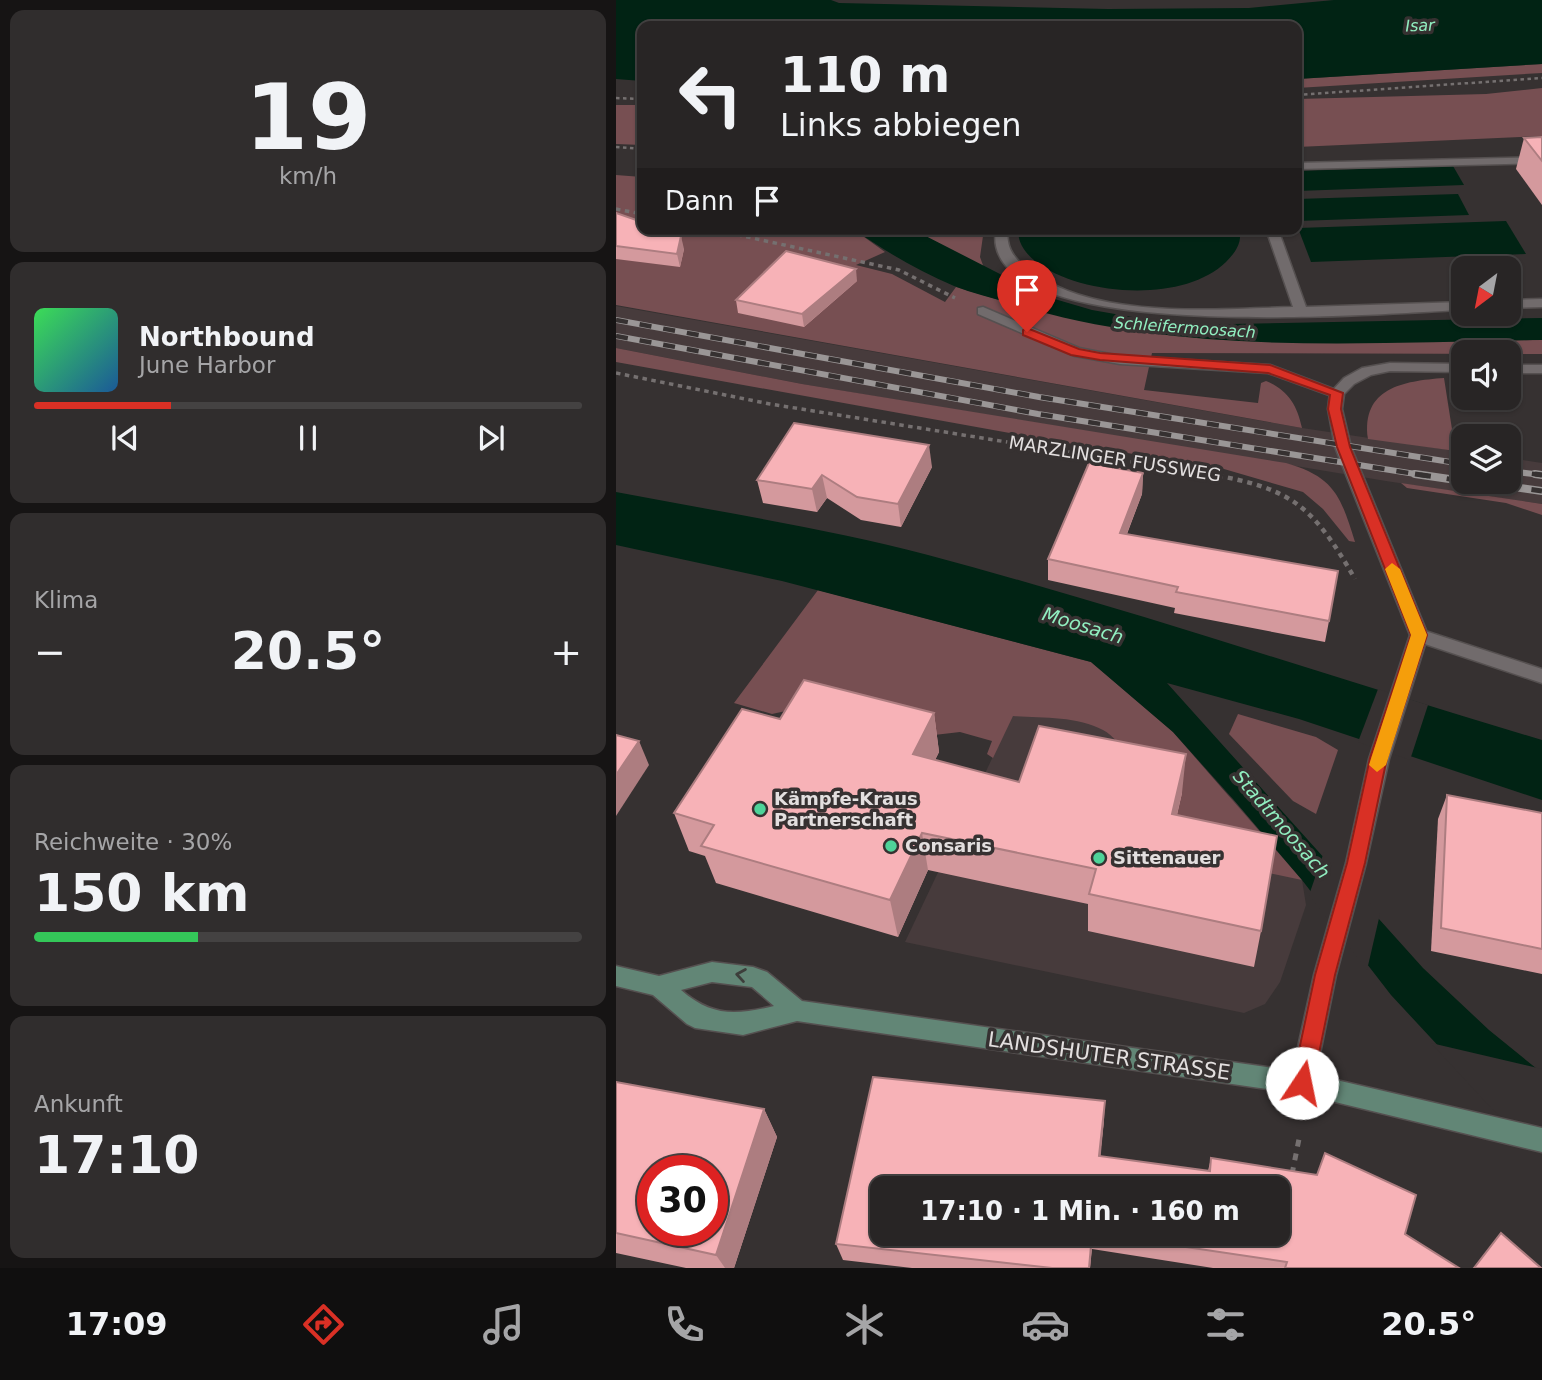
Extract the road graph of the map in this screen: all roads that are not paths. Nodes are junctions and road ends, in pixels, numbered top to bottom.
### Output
1 (1542, 160) edge
2 (1302, 166) edge
3 (1001, 235) edge
4 (1274, 235) edge
5 (1542, 303) edge
6 (1521, 304) edge
7 (1451, 306) edge
8 (983, 311) road end
9 (1301, 311) junction
10 (1451, 368) edge
11 (1521, 369) edge
12 (1542, 369) edge
13 (1337, 393) junction
14 (1419, 635) junction
15 (1542, 676) edge
16 (616, 976) edge
17 (659, 986) junction
18 (797, 1011) junction
19 (1302, 1083) junction
20 (1542, 1140) edge

1 - 2 street
3 - 9 street
4 - 9 street
5 - 6 street
7 - 9 street
8 - 13 street
10 - 13 street
11 - 12 street
13 - 14 street
14 - 15 street
14 - 19 street
16 - 17 main road, LANDSHUTER STRASSE
17 - 18 main road, LANDSHUTER STRASSE
18 -> 17 main road, LANDSHUTER STRASSE
18 - 19 main road, LANDSHUTER STRASSE
19 - 20 main road, LANDSHUTER STRASSE

